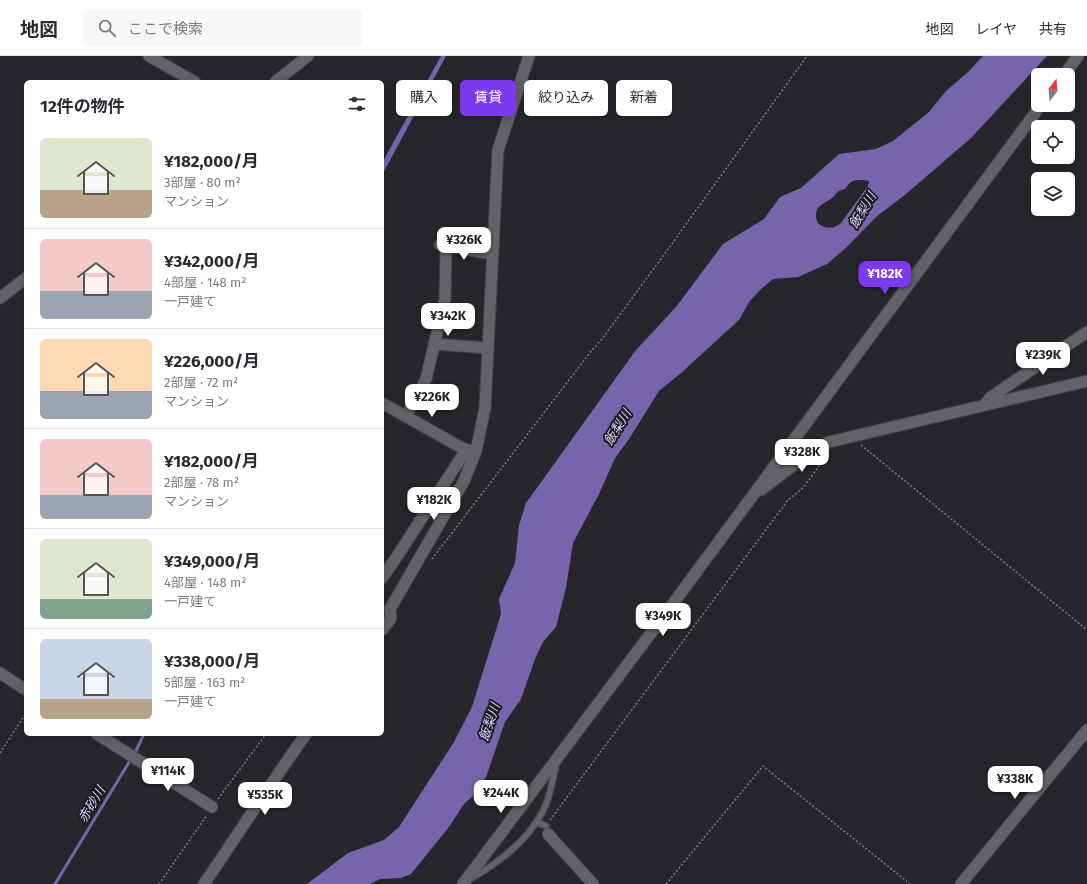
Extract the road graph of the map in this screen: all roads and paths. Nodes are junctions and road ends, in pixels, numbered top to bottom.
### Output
1 (149, 56) edge
2 (308, 56) edge
3 (529, 56) edge
4 (807, 56) edge
5 (1078, 56) edge
6 (1069, 68) edge
7 (191, 80) edge
8 (278, 80) edge
9 (1036, 112) edge
10 (492, 254) junction
11 (24, 280) edge
12 (0, 298) edge
13 (1087, 332) edge
14 (434, 344) junction
15 (487, 348) junction
16 (1087, 381) edge
17 (384, 404) edge
18 (985, 404) junction
19 (406, 416) junction
20 (853, 436) junction
21 (471, 451) junction
22 (824, 458) dead end
23 (748, 500) junction
24 (432, 559) dead end
25 (384, 575) edge
26 (384, 627) edge
27 (1087, 630) edge
28 (0, 673) edge
29 (24, 689) edge
30 (24, 716) edge
31 (1087, 730) edge
32 (100, 736) edge
33 (305, 736) edge
34 (0, 753) edge
35 (558, 758) junction
36 (212, 807) dead end
37 (543, 826) junction
38 (464, 883) edge
39 (204, 884) edge
40 (593, 884) edge
41 (666, 884) edge
42 (910, 884) edge
43 (961, 884) edge

1 - 7 street
2 - 8 street
3 - 10 street
4 - 24 path
5 - 6 street
9 - 23 street
10 - 14 street
10 - 15 street
11 - 12 street
13 - 18 street
14 - 15 street
14 - 19 street
15 - 21 street
16 - 18 street
17 - 19 street
18 - 20 street
19 - 21 street
20 - 23 street
20 - 27 path
21 - 25 street
21 - 26 street
22 - 37 path
23 - 35 street
28 - 29 street
30 - 34 path
31 - 43 street
32 - 36 street
33 - 39 street
35 - 37 lane
35 - 38 street
37 - 38 lane
37 - 40 street
41 - 42 path

